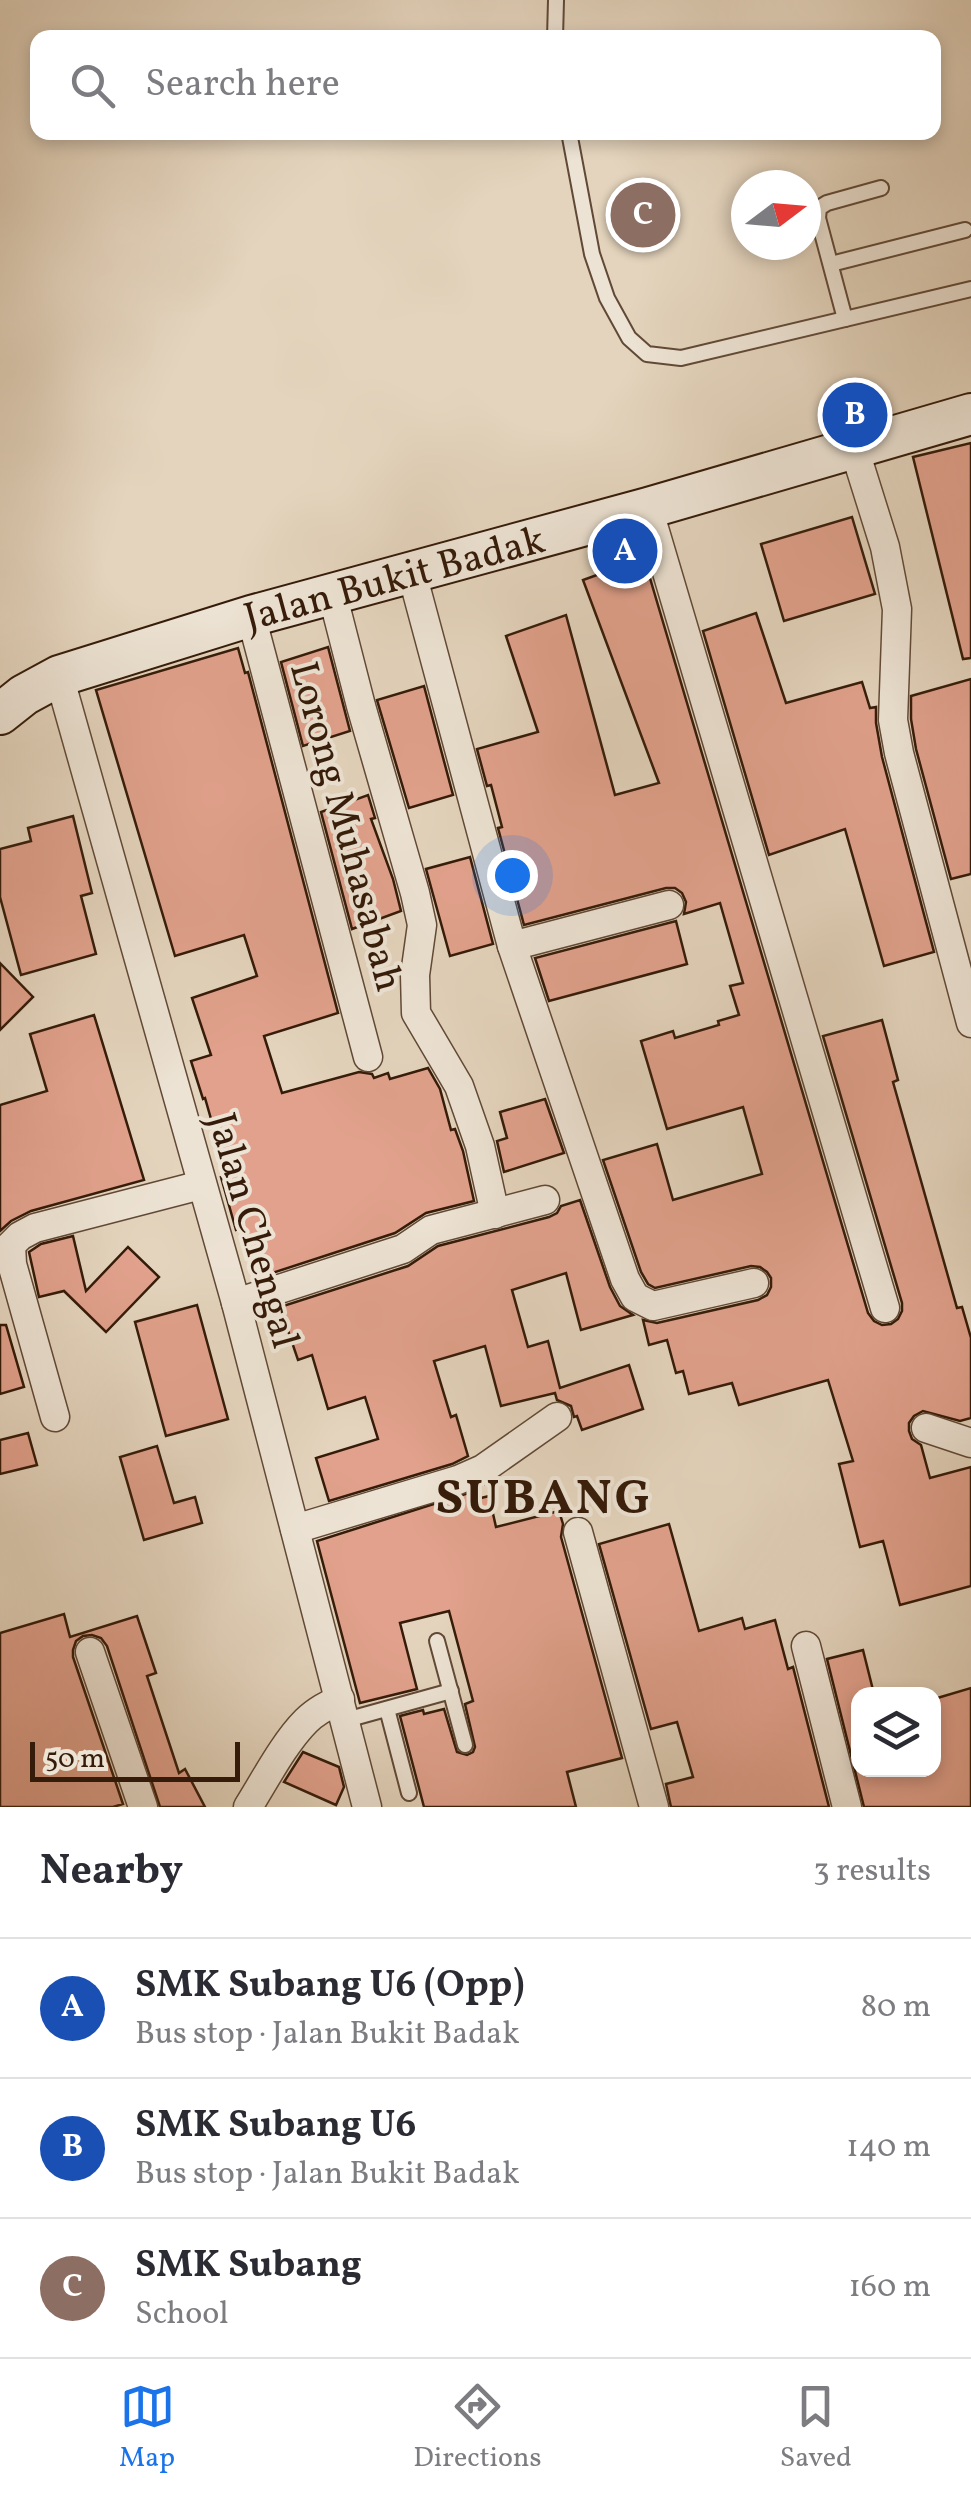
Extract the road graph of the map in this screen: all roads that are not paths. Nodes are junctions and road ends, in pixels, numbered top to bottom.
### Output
1 (556, 0) edge
2 (556, 30) edge
3 (571, 140) edge
4 (881, 188) dead end
5 (965, 230) dead end
6 (830, 264) junction
7 (971, 289) edge
8 (845, 319) junction
9 (971, 414) edge
10 (854, 448) junction
11 (648, 508) junction
12 (411, 570) junction
13 (332, 593) junction
14 (251, 616) junction
15 (59, 676) junction
16 (0, 714) edge
17 (670, 905) dead end
18 (512, 946) junction
19 (971, 1023) edge
20 (368, 1057) dead end
21 (201, 1185) junction
22 (545, 1200) dead end
23 (495, 1214) junction
24 (754, 1283) dead end
25 (236, 1303) junction
26 (886, 1308) dead end
27 (55, 1417) dead end
28 (556, 1417) dead end
29 (926, 1428) dead end
30 (971, 1443) edge
31 (295, 1528) junction
32 (578, 1532) dead end
33 (437, 1641) dead end
34 (806, 1646) dead end
35 (90, 1652) dead end
36 (450, 1691) junction
37 (387, 1709) junction
38 (343, 1710) junction
39 (465, 1745) dead end
40 (410, 1793) dead end
41 (142, 1807) edge
42 (248, 1807) edge
43 (367, 1807) edge
44 (654, 1807) edge
45 (847, 1807) edge

1 - 2 lane
3 - 8 lane
4 - 6 lane
5 - 6 lane
6 - 8 lane
7 - 8 lane
9 - 10 main road, Jalan Bukit Badak
10 - 11 main road, Jalan Bukit Badak
10 - 19 street
11 - 12 main road, Jalan Bukit Badak
11 - 26 street
12 - 13 main road, Jalan Bukit Badak
12 - 18 street
13 - 14 main road, Jalan Bukit Badak
13 - 23 street
14 - 15 main road, Jalan Bukit Badak
14 - 20 street, Lorong Muhasabah
15 - 16 main road, Jalan Bukit Badak
15 - 21 street, Jalan Chengal
17 - 18 street
18 - 24 street
21 - 25 street, Jalan Chengal
21 - 27 street
22 - 23 street
23 - 25 street
25 - 31 street, Jalan Chengal
28 - 31 street
29 - 30 street
31 - 38 street, Jalan Chengal
32 - 44 street
33 - 36 lane
34 - 45 street
35 - 41 street
36 - 37 lane
36 - 39 lane
37 - 38 lane
37 - 40 lane
38 - 42 street
38 - 43 street, Jalan Chengal

